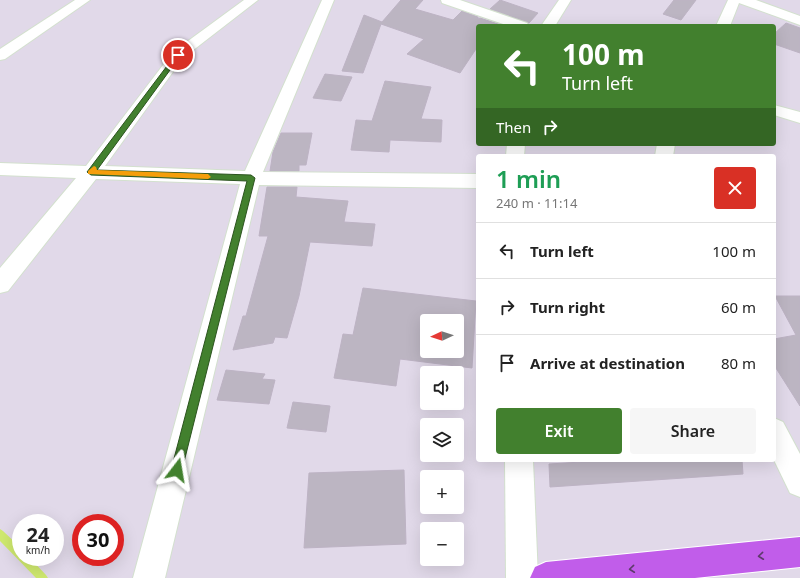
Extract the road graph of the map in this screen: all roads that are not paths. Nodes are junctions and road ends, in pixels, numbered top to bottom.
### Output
1 (84, 0) edge
2 (252, 0) edge
3 (328, 0) edge
4 (447, 0) edge
5 (566, 0) edge
6 (734, 0) edge
7 (744, 0) edge
8 (800, 21) edge
9 (516, 24) edge
10 (549, 24) edge
11 (724, 24) edge
12 (0, 56) edge
13 (776, 111) edge
14 (800, 118) edge
15 (0, 169) edge
16 (91, 172) junction
17 (251, 178) junction
18 (476, 181) edge
19 (0, 284) edge
20 (776, 435) edge
21 (519, 462) edge
22 (800, 483) edge
23 (800, 552) edge
24 (149, 578) edge
25 (522, 578) edge
26 (546, 578) edge

1 - 12 street
2 - 16 street
3 - 17 street
4 - 9 street
5 - 10 street
6 - 11 street
7 - 8 street
13 - 14 street
15 - 16 street
16 - 17 street
16 - 19 street
17 - 18 street
17 - 24 street
20 - 22 street
21 - 25 street
23 -> 26 main road

